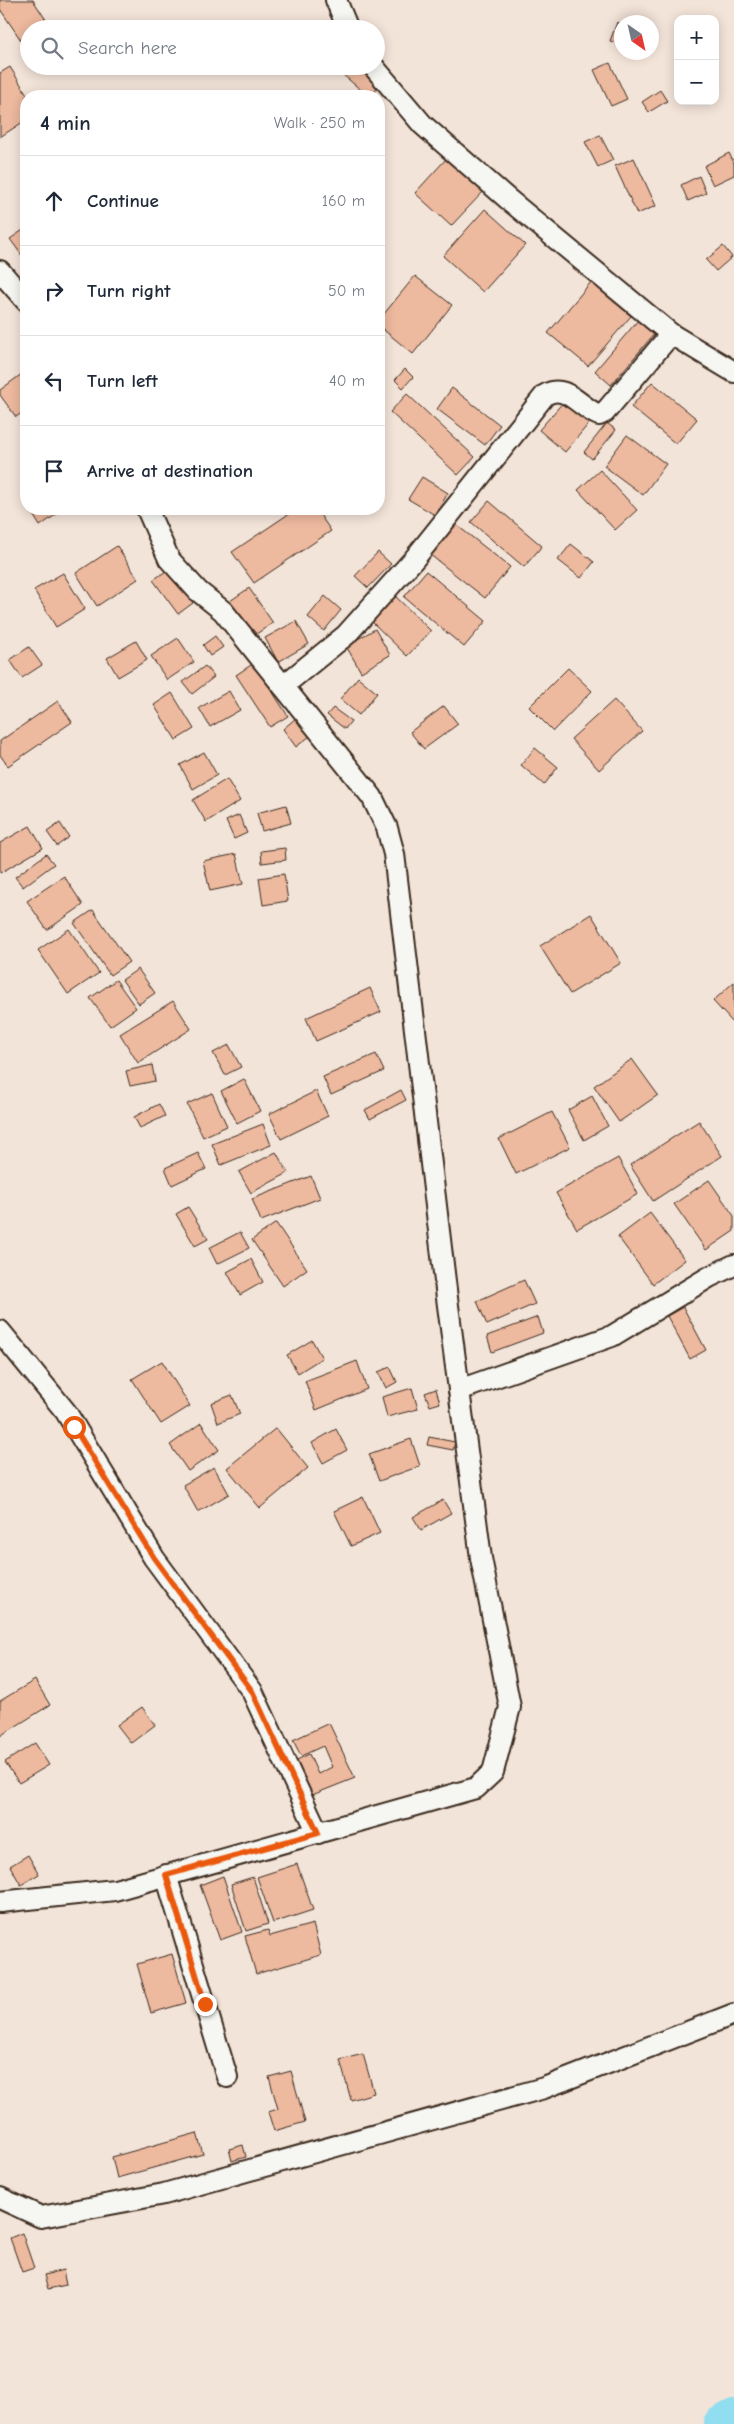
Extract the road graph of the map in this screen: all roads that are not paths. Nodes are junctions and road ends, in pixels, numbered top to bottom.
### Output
1 (336, 0) edge
2 (344, 20) edge
3 (381, 75) edge
4 (0, 271) edge
5 (20, 294) edge
6 (671, 334) junction
7 (734, 372) edge
8 (150, 515) edge
9 (283, 686) junction
10 (734, 1265) edge
11 (3, 1342) edge
12 (459, 1390) junction
13 (318, 1833) junction
14 (166, 1875) junction
15 (0, 1902) edge
16 (734, 2014) edge
17 (228, 2077) dead end
18 (0, 2198) edge

1 - 2 street
3 - 6 street
4 - 5 street
6 - 7 street
6 - 9 street
8 - 9 street
9 - 12 street
10 - 12 street
11 - 13 street
12 - 13 street
13 - 14 street
14 - 15 street
14 - 17 street
16 - 18 street

